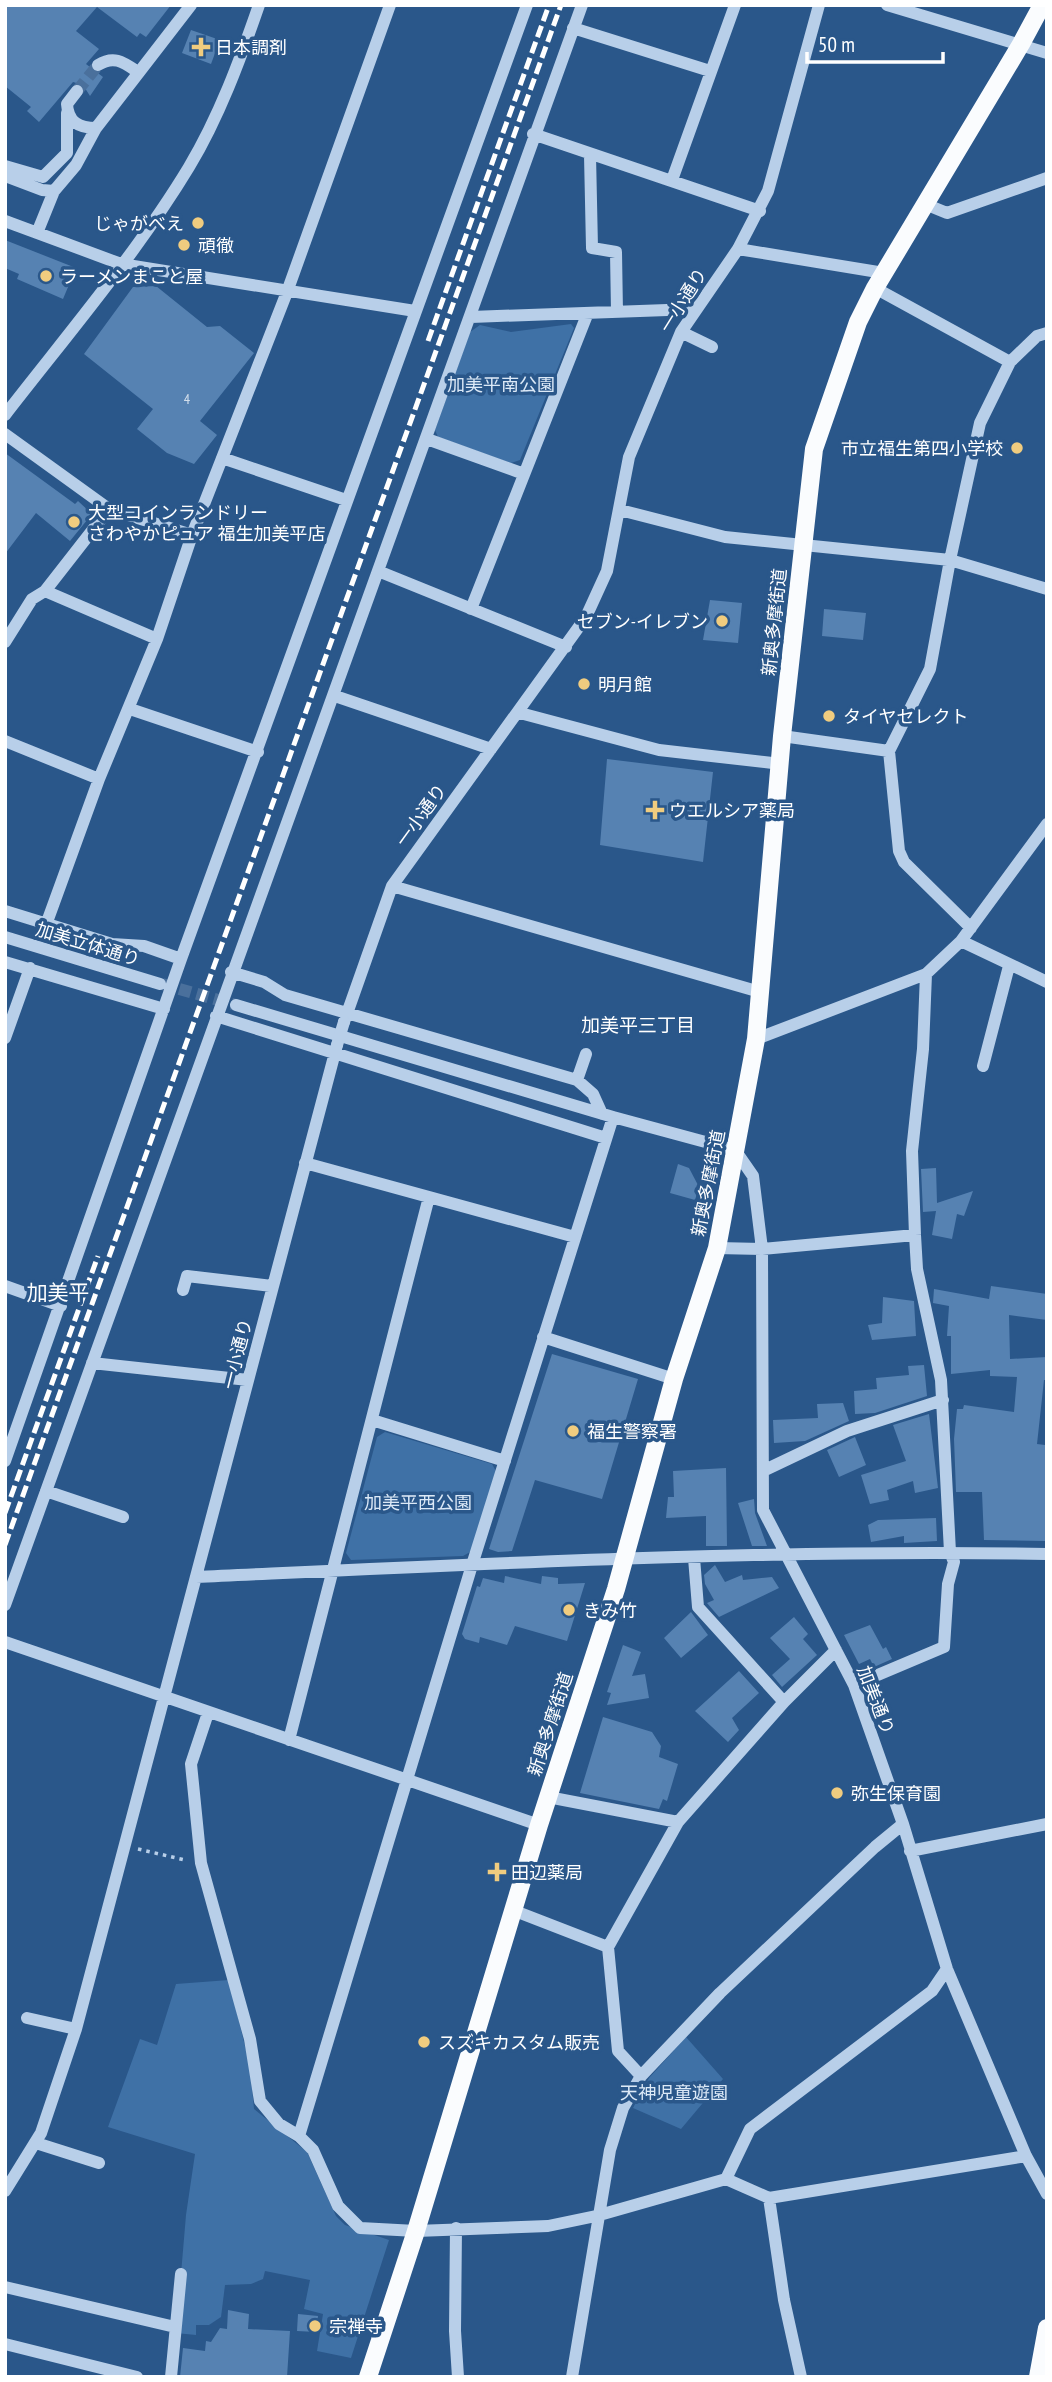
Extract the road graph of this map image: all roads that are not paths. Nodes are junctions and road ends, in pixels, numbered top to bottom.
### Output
1 (191, 5) edge
2 (258, 5) edge
3 (390, 5) edge
4 (527, 5) edge
5 (582, 5) edge
6 (735, 5) edge
7 (819, 5) edge
8 (887, 5) edge
9 (1042, 5) edge
10 (573, 28) junction
11 (1021, 44) junction
12 (1047, 54) edge
13 (98, 65) dead end
14 (710, 71) junction
15 (138, 72) junction
16 (77, 91) tunnel mouth
17 (67, 113) junction
18 (96, 128) junction
19 (533, 134) junction
20 (590, 155) junction
21 (5, 166) edge
22 (5, 176) edge
23 (1047, 177) edge
24 (672, 180) junction
25 (54, 191) junction
26 (925, 204) junction
27 (760, 211) junction
28 (5, 221) edge
29 (37, 233) junction
30 (738, 249) junction
31 (121, 264) junction
32 (879, 280) junction
33 (287, 292) junction
34 (695, 309) junction
35 (415, 311) junction
36 (617, 312) junction
37 (587, 315) junction
38 (471, 317) junction
39 (681, 332) junction
40 (1047, 333) edge
41 (712, 347) dead end
42 (1010, 362) junction
43 (5, 415) edge
44 (5, 434) edge
45 (427, 439) junction
46 (222, 458) junction
47 (524, 474) junction
48 (346, 500) junction
49 (109, 509) junction
50 (620, 510) junction
51 (192, 535) junction
52 (804, 543) junction
53 (950, 560) junction
54 (378, 571) junction
55 (1047, 589) edge
56 (45, 591) junction
57 (471, 609) junction
58 (158, 639) junction
59 (5, 642) edge
60 (566, 647) junction
61 (335, 696) junction
62 (130, 709) junction
63 (520, 713) junction
64 (782, 736) junction
65 (5, 741) edge
66 (491, 749) junction
67 (889, 751) junction
68 (258, 752) junction
69 (780, 764) junction
70 (99, 779) junction
71 (1047, 824) edge
72 (392, 886) junction
73 (5, 911) edge
74 (47, 922) junction
75 (971, 928) junction
76 (5, 937) edge
77 (961, 941) junction
78 (181, 959) junction
79 (5, 962) edge
80 (1009, 966) junction
81 (30, 968) junction
82 (231, 972) junction
83 (926, 974) junction
84 (1047, 982) edge
85 (160, 984) tunnel mouth
86 (760, 992) junction
87 (236, 1005) tunnel mouth
88 (164, 1009) junction
89 (216, 1016) junction
90 (346, 1017) junction
91 (5, 1038) edge
92 (756, 1040) junction
93 (336, 1049) junction
94 (586, 1054) dead end
95 (983, 1066) dead end
96 (577, 1080) junction
97 (607, 1115) junction
98 (606, 1138) junction
99 (735, 1150) junction
100 (305, 1163) junction
101 (429, 1197) junction
102 (915, 1235) junction
103 (575, 1237) junction
104 (717, 1248) junction
105 (762, 1249) junction
106 (5, 1286) edge
107 (272, 1286) junction
108 (183, 1290) dead end
109 (61, 1306) junction
110 (543, 1337) junction
111 (92, 1363) junction
112 (674, 1379) junction
113 (248, 1380) junction
114 (943, 1400) junction
115 (372, 1420) junction
116 (5, 1461) edge
117 (505, 1461) junction
118 (765, 1470) junction
119 (46, 1491) junction
120 (123, 1517) dead end
121 (950, 1552) junction
122 (1047, 1554) edge
123 (785, 1557) junction
124 (625, 1558) junction
125 (694, 1558) junction
126 (472, 1565) junction
127 (332, 1571) junction
128 (196, 1577) junction
129 (5, 1605) edge
130 (5, 1643) edge
131 (836, 1650) junction
132 (854, 1685) junction
133 (164, 1698) junction
134 (784, 1702) junction
135 (208, 1713) junction
136 (289, 1740) junction
137 (408, 1780) junction
138 (548, 1797) junction
139 (678, 1822) junction
140 (903, 1824) junction
141 (1047, 1824) edge
142 (539, 1825) junction
143 (910, 1851) junction
144 (515, 1911) junction
145 (608, 1947) junction
146 (947, 1969) junction
147 (27, 2018) dead end
148 (76, 2029) junction
149 (641, 2076) junction
150 (299, 2136) junction
151 (36, 2143) junction
152 (1026, 2156) junction
153 (99, 2163) dead end
154 (726, 2179) junction
155 (5, 2191) edge
156 (1047, 2193) edge
157 (769, 2198) junction
158 (596, 2216) junction
159 (456, 2228) junction
160 (416, 2231) junction
161 (181, 2274) dead end
162 (5, 2287) edge
163 (175, 2327) junction
164 (1047, 2328) edge
165 (5, 2344) edge
166 (137, 2377) edge
167 (172, 2377) edge
168 (368, 2377) edge
169 (458, 2377) edge
170 (572, 2377) edge
171 (801, 2377) edge
172 (1038, 2377) edge

1 - 15 street
2 - 31 street
3 - 33 street
4 - 35 street
5 - 10 street
6 - 14 street
7 - 27 street, 一小通り
8 - 11 street
9 - 11 main road, 新奥多摩街道
10 - 14 street
10 - 19 street
11 - 12 street
11 - 26 main road, 新奥多摩街道
13 - 15 street
14 - 24 street
15 - 18 street
16 - 17 street
17 - 18 street
17 - 21 street
18 - 25 street
19 - 20 street
19 - 38 street
20 - 24 street
20 - 36 street
22 - 25 street
23 - 26 street
24 - 27 street
25 - 29 street
26 - 32 main road, 新奥多摩街道
27 - 30 street, 一小通り
28 - 29 street
29 - 31 street
30 - 32 street
30 - 34 street, 一小通り
31 - 33 street
31 - 43 street
32 - 42 street
32 - 52 main road, 新奥多摩街道
33 - 35 street
33 - 46 street
34 - 36 street
34 - 39 street, 一小通り
35 - 48 street
36 - 37 street
37 - 38 street
37 - 47 street
38 - 45 street
39 - 41 street
39 - 50 street, 一小通り
40 - 42 street
42 - 53 street
44 - 49 street
45 - 47 street
45 - 54 street
46 - 48 street
46 - 51 street
47 - 57 street
48 - 68 street
49 - 51 street
49 - 56 street
50 - 52 street
50 - 60 street, 一小通り
51 - 58 street
52 - 53 street
52 - 64 main road, 新奥多摩街道
53 - 55 street
53 - 67 street
54 - 57 street
54 - 61 street
56 - 58 street
56 - 59 street
57 - 60 street
58 - 62 street
60 - 63 street, 一小通り
61 - 66 street
61 - 82 street
62 - 68 street
62 - 70 street
63 - 66 street, 一小通り
63 - 69 street
64 - 67 street
64 - 69 main road, 新奥多摩街道
65 - 70 street
66 - 72 street, 一小通り
67 - 75 street
68 - 78 street
69 - 86 main road, 新奥多摩街道
70 - 74 street
71 - 75 street
72 - 86 street
72 - 90 street, 一小通り
73 - 74 street
74 - 78 street
75 - 77 street
76 - 85 street, 加美立体通り
77 - 80 street
77 - 83 street
78 - 88 street
79 - 81 street
80 - 84 street
80 - 95 street
81 - 88 street
81 - 91 street
82 - 89 street
82 - 90 street
83 - 92 street
83 - 102 street
86 - 92 main road, 新奥多摩街道
87 - 97 street
88 - 109 street
89 - 93 street
89 - 111 street
90 - 93 street, 一小通り, bridge
90 - 96 street
92 - 99 main road, 新奥多摩街道
93 - 98 street
93 - 100 street, 一小通り
94 - 96 street
96 - 97 street
97 - 98 street
97 - 99 street
98 - 103 street
99 - 104 main road, 新奥多摩街道
99 - 105 street, 加美通り
100 - 101 street
100 - 107 street, 一小通り
101 - 103 street
101 - 115 street
102 - 105 street
102 - 114 street
103 - 110 street
104 - 105 street
104 - 112 main road, 新奥多摩街道
105 - 118 street, 加美通り
106 - 109 street
107 - 108 street
107 - 113 street, 一小通り
109 - 116 street
110 - 112 street
110 - 117 street
111 - 113 street
111 - 119 street
112 - 124 main road, 新奥多摩街道
113 - 128 street, 一小通り
114 - 118 street
114 - 121 street
115 - 117 street
115 - 127 street
117 - 126 street
118 - 123 street, 加美通り
119 - 120 street
119 - 129 street
121 - 122 street
121 - 123 street
121 - 132 street
123 - 125 street
123 - 131 street, 加美通り
124 - 125 street
124 - 126 street
124 - 138 main road, 新奥多摩街道
125 - 134 street
126 - 127 street
126 - 137 street
127 - 128 street
127 - 136 street
128 - 133 street, 一小通り
130 - 133 street
131 - 132 street, 加美通り
131 - 134 street
132 - 140 street, 加美通り
133 - 135 street
133 - 148 street, 一小通り
134 - 139 street
135 - 136 street
135 - 150 street
136 - 137 street
137 - 142 street
137 - 150 street
138 - 139 street
138 - 142 main road, 新奥多摩街道
139 - 145 street
140 - 143 street, 加美通り
140 - 149 street
141 - 143 street
142 - 144 main road, 新奥多摩街道
143 - 146 street, 加美通り
144 - 145 street
144 - 160 main road, 新奥多摩街道
145 - 149 street
146 - 152 street, 加美通り
146 - 154 street
147 - 148 street
148 - 151 street, 一小通り
149 - 158 street
150 - 160 street
151 - 153 street
151 - 155 street, 一小通り
152 - 156 street, 加美通り
152 - 157 street
154 - 157 street
154 - 158 street
157 - 171 street
158 - 159 street
158 - 170 street
159 - 160 street
159 - 169 street
160 - 168 main road, 新奥多摩街道
161 - 163 street
162 - 163 street
163 - 167 street
164 - 172 main road
165 - 166 street

